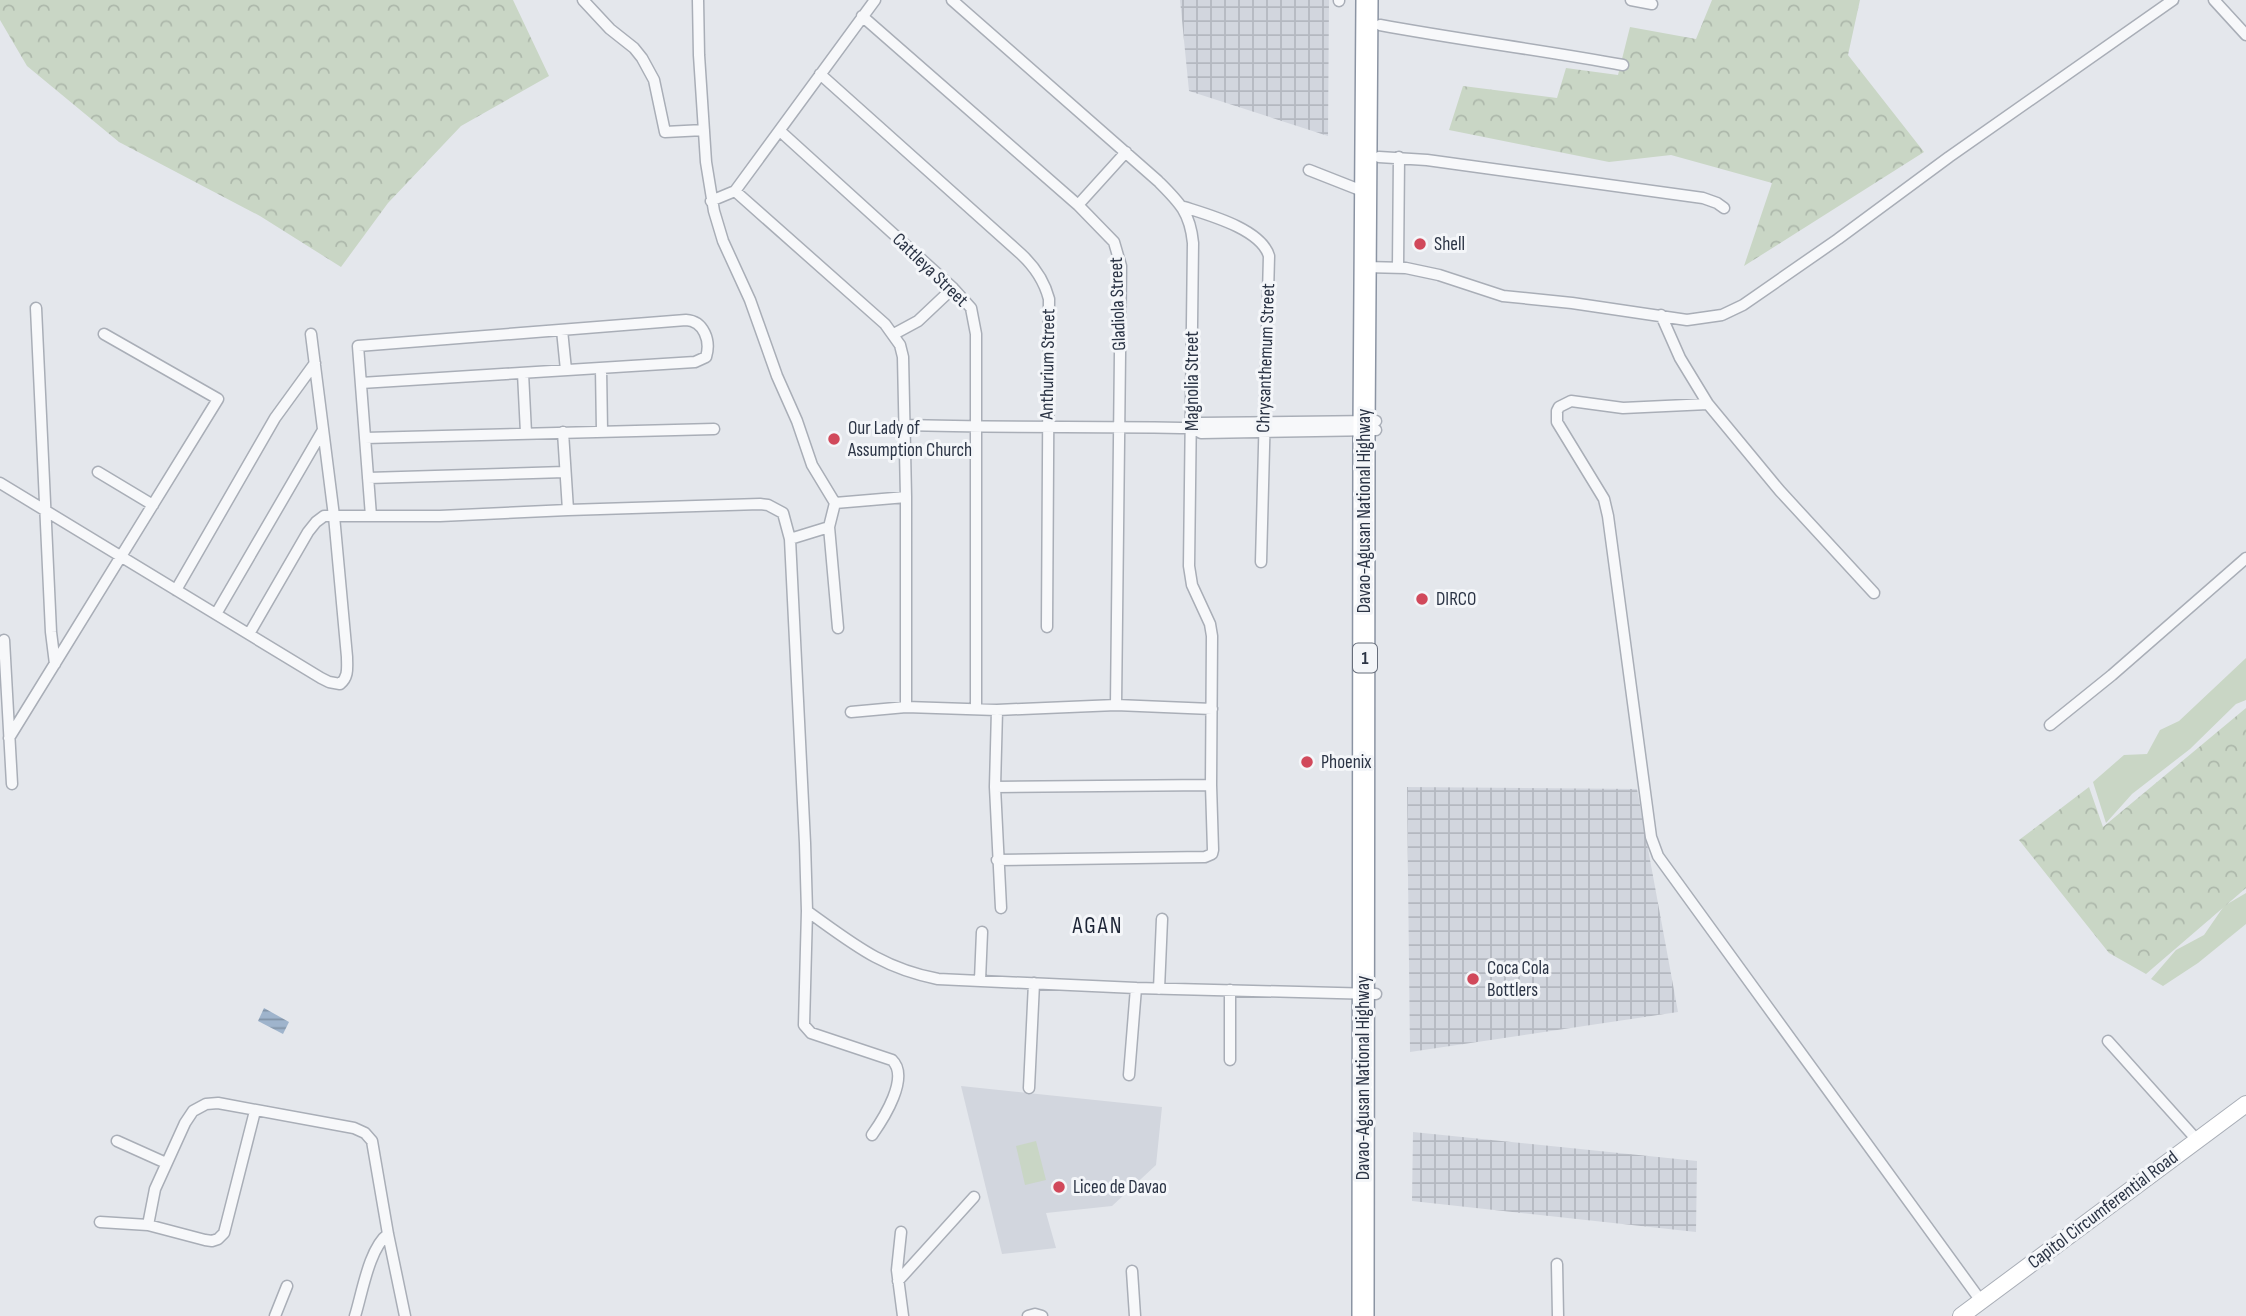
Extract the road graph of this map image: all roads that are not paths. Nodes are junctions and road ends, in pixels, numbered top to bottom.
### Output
1 (583, 0) edge
2 (698, 0) edge
3 (875, 0) edge
4 (952, 0) edge
5 (1367, 0) edge
6 (1380, 0) edge
7 (1631, 0) edge
8 (2173, 0) edge
9 (2214, 0) edge
10 (1652, 4) dead end
11 (862, 16) junction
12 (1380, 25) junction
13 (2246, 35) edge
14 (1622, 65) dead end
15 (820, 74) junction
16 (704, 130) junction
17 (780, 131) junction
18 (1126, 152) junction
19 (1389, 157) junction
20 (1309, 170) dead end
21 (735, 191) junction
22 (1365, 192) junction
23 (711, 201) junction
24 (1078, 205) junction
25 (1184, 207) junction
26 (1724, 208) dead end
27 (1380, 267) junction
28 (953, 288) junction
29 (36, 308) dead end
30 (1661, 316) junction
31 (562, 330) junction
32 (104, 334) dead end
33 (311, 334) dead end
34 (894, 334) junction
35 (315, 363) junction
36 (601, 368) junction
37 (566, 370) junction
38 (523, 373) junction
39 (302, 379) junction
40 (317, 380) junction
41 (361, 383) junction
42 (1708, 404) junction
43 (905, 425) junction
44 (1370, 425) junction
45 (1047, 426) junction
46 (976, 427) junction
47 (1119, 427) junction
48 (1263, 427) junction
49 (1192, 428) junction
50 (714, 429) dead end
51 (323, 430) junction
52 (602, 431) junction
53 (563, 432) junction
54 (526, 433) junction
55 (365, 438) junction
56 (98, 472) dead end
57 (565, 472) junction
58 (368, 478) junction
59 (0, 483) edge
60 (906, 497) junction
61 (835, 503) junction
62 (153, 505) junction
63 (568, 510) junction
64 (46, 511) junction
65 (334, 516) junction
66 (371, 516) junction
67 (829, 527) junction
68 (790, 539) junction
69 (121, 556) junction
70 (2246, 558) edge
71 (1261, 562) dead end
72 (176, 590) junction
73 (1874, 593) dead end
74 (216, 614) junction
75 (1047, 627) dead end
76 (838, 628) dead end
77 (249, 634) junction
78 (4, 640) dead end
79 (55, 664) junction
80 (1116, 705) junction
81 (906, 707) junction
82 (976, 709) junction
83 (1212, 709) junction
84 (997, 710) junction
85 (851, 712) dead end
86 (2050, 725) dead end
87 (9, 738) junction
88 (12, 784) dead end
89 (1211, 785) junction
90 (995, 787) junction
91 (997, 860) junction
92 (1001, 908) dead end
93 (807, 911) junction
94 (1162, 919) dead end
95 (982, 932) dead end
96 (980, 980) junction
97 (1034, 983) junction
98 (1136, 988) junction
99 (1159, 989) junction
100 (1230, 990) junction
101 (1369, 994) junction
102 (2108, 1041) dead end
103 (1230, 1060) dead end
104 (1129, 1075) dead end
105 (1029, 1088) dead end
106 (2246, 1104) edge
107 (255, 1111) junction
108 (872, 1135) dead end
109 (2197, 1140) junction
110 (117, 1141) dead end
111 (166, 1163) junction
112 (974, 1197) dead end
113 (100, 1222) dead end
114 (148, 1225) junction
115 (901, 1232) dead end
116 (388, 1234) junction
117 (375, 1250) junction
118 (392, 1255) junction
119 (1557, 1264) dead end
120 (1132, 1271) dead end
121 (898, 1281) junction
122 (287, 1286) dead end
123 (1981, 1301) junction
124 (279, 1314) edge
125 (355, 1316) edge
126 (405, 1316) edge
127 (903, 1316) edge
128 (1028, 1316) edge
129 (1042, 1316) edge
130 (1135, 1316) edge
131 (1363, 1316) edge
132 (1374, 1316) edge
133 (1558, 1316) edge
134 (1961, 1316) edge

1 - 16 street
2 - 16 street
3 - 11 street
4 - 18 street
5 - 22 highway, Davao-Agusan National Highway / 1
6 - 12 highway, Davao-Agusan National Highway / 1
7 - 10 street
8 - 30 street
9 - 13 street
11 - 15 street
11 - 24 street, Gladiola Street
12 - 14 street
12 - 19 highway, Davao-Agusan National Highway / 1
15 - 17 street
15 - 45 street, Anthurium Street
16 - 23 street
17 - 21 street
17 - 28 street, Cattleya Street
18 - 24 street
18 - 25 street
19 - 26 street
19 - 27 highway, Davao-Agusan National Highway / 1
20 - 22 street
21 - 23 street
21 - 34 street
22 - 27 highway, Davao-Agusan National Highway / 1
23 - 61 street
24 - 47 street, Gladiola Street
25 - 48 street, Chrysanthemum Street
25 - 49 street, Magnolia Street
27 - 30 street
27 - 44 highway, Davao-Agusan National Highway / 1
28 - 34 street
28 - 46 street, Cattleya Street
29 - 64 street
30 - 42 street
31 - 36 street
31 - 37 street
31 - 41 street
32 - 62 street
33 - 35 street
34 - 43 street
35 - 39 street
35 - 40 street
36 - 37 street
36 - 52 street
37 - 38 street
38 - 41 street
38 - 54 street
39 - 40 street
39 - 72 street
40 - 51 street
41 - 55 street
42 - 73 street
42 - 123 street
43 - 46 street
43 - 60 street
44 - 48 street
44 - 101 highway, Davao-Agusan National Highway / 1
45 - 46 street
45 - 47 street
45 - 75 street, Anthurium Street
46 - 82 street, Cattleya Street
47 - 49 street
47 - 80 street, Gladiola Street
48 - 49 street
48 - 71 street, Chrysanthemum Street
49 - 83 street, Magnolia Street
50 - 52 street
51 - 65 street
51 - 74 street
52 - 53 street
53 - 54 street
53 - 57 street
54 - 55 street
55 - 58 street
56 - 62 street
57 - 58 street
57 - 63 street
58 - 66 street
59 - 64 street
60 - 61 street
60 - 81 street
61 - 67 street
62 - 69 street
63 - 66 street
63 - 68 street
64 - 69 street
64 - 79 street
65 - 66 street
65 - 77 street
65 - 77 street
67 - 68 street
67 - 76 street
68 - 93 street
69 - 72 street
69 - 79 street
70 - 86 street
72 - 74 street
74 - 77 street
78 - 87 street
79 - 87 street
80 - 83 street
80 - 84 street
81 - 82 street
81 - 85 street
82 - 84 street
83 - 89 street, Magnolia Street
84 - 90 street
87 - 88 street
89 - 90 street
89 - 91 street, Magnolia Street
90 - 91 street
91 - 92 street
93 - 96 street
93 - 108 street
94 - 99 street
95 - 96 street
96 - 97 street
97 - 98 street
97 - 105 street
98 - 99 street
98 - 104 street
99 - 100 street
100 - 101 street
100 - 103 street
101 - 131 highway, Davao-Agusan National Highway / 1
101 - 132 highway, Davao-Agusan National Highway / 1
102 - 109 street
106 - 109 main road, Capitol Circumferential Road
107 - 111 street
107 - 114 street
107 - 116 street
109 - 123 main road, Capitol Circumferential Road
110 - 111 street
111 - 114 street
112 - 121 street
113 - 114 street
115 - 121 street
116 - 117 street
116 - 118 street
117 - 118 street
117 - 125 street
118 - 126 street
119 - 133 street
120 - 130 street
121 - 127 street
122 - 124 street
123 - 134 main road, Capitol Circumferential Road
128 - 129 street

